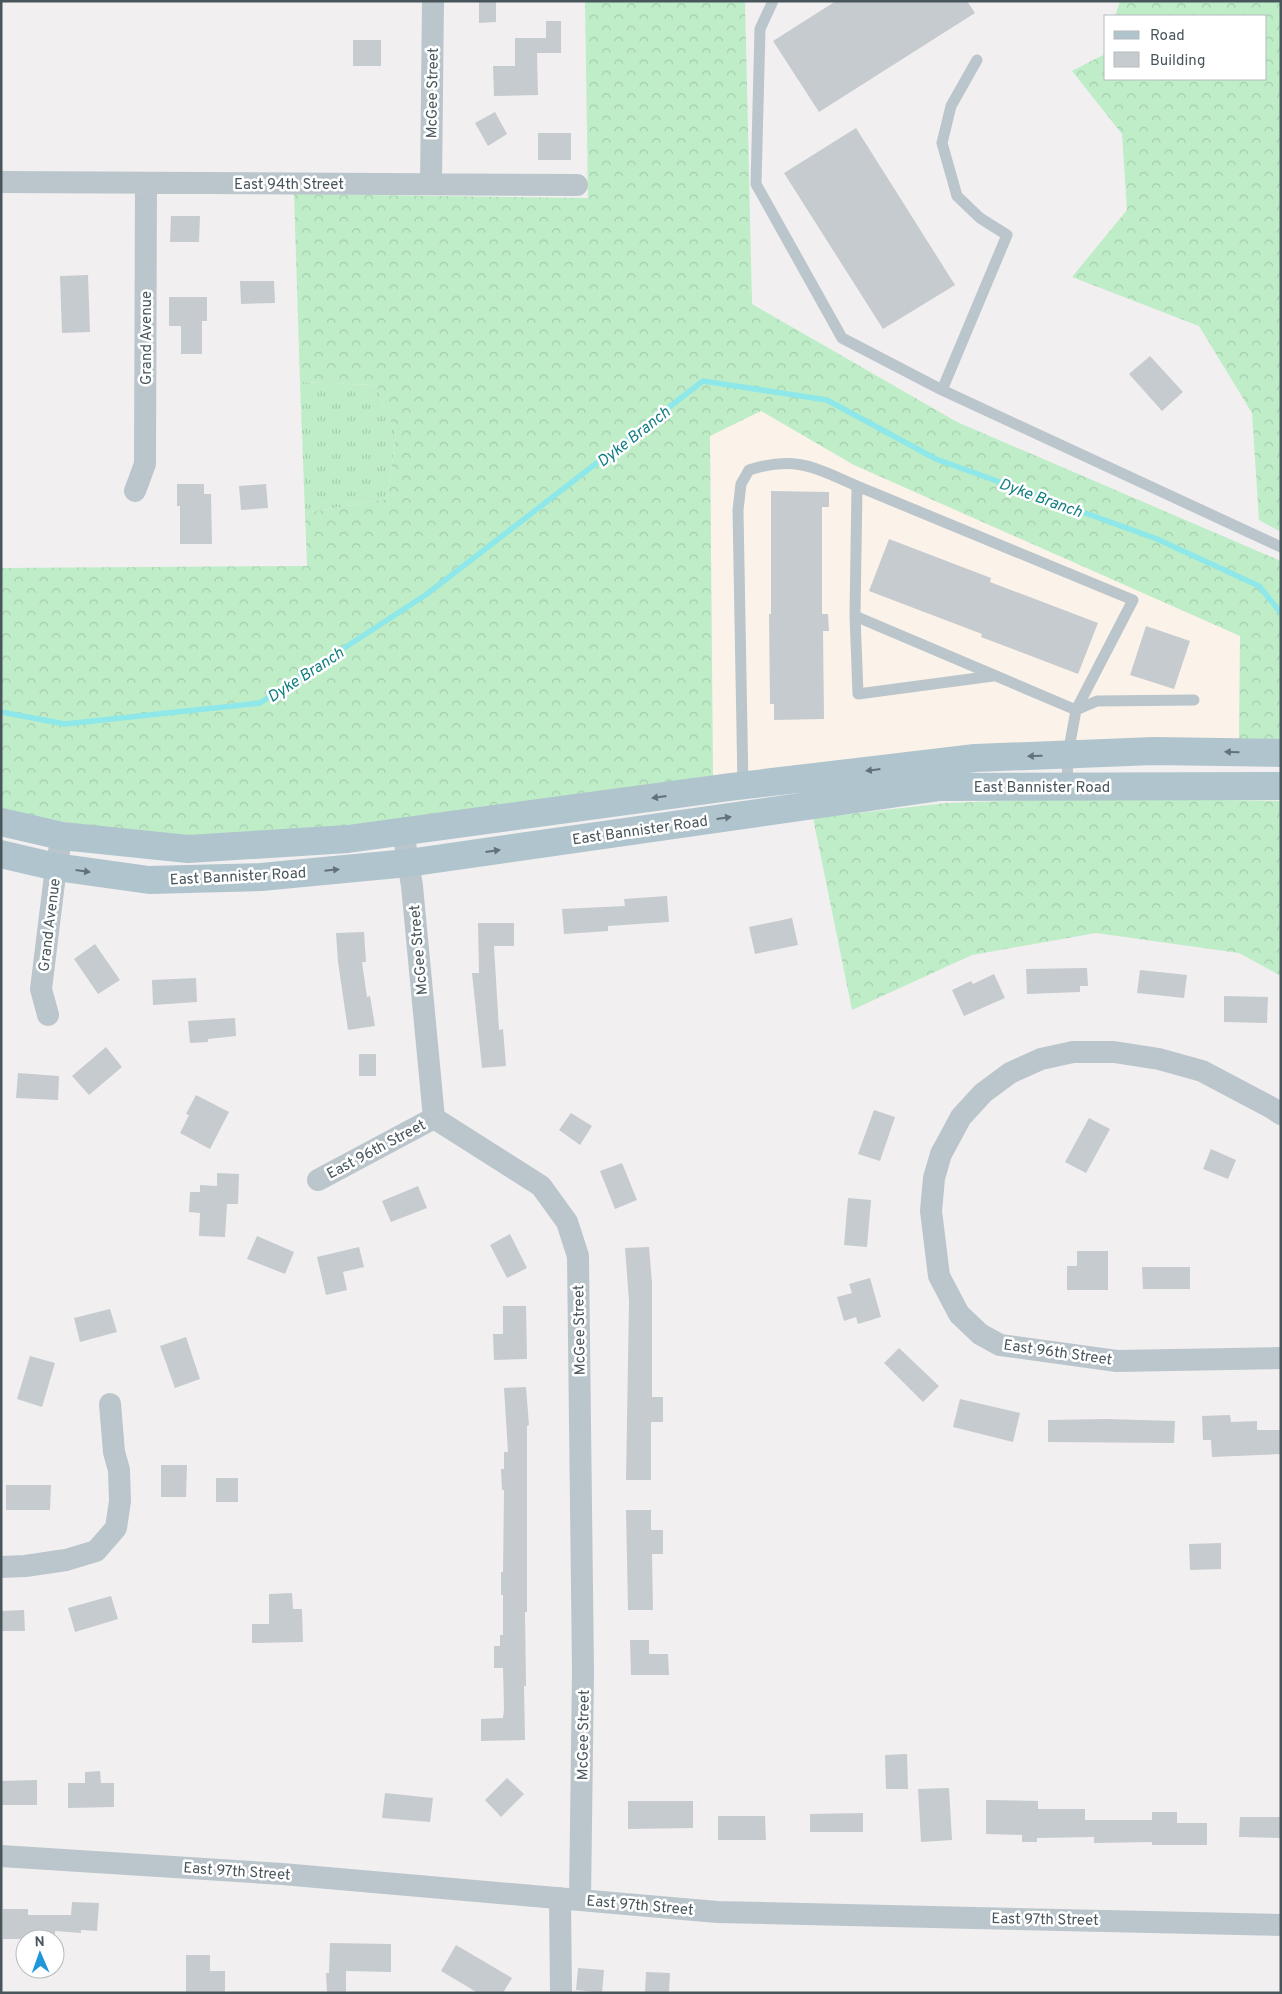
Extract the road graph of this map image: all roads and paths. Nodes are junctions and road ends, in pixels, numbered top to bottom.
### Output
1 (432, 1) edge
2 (773, 1) edge
3 (977, 60) dead end
4 (1, 182) edge
5 (146, 183) junction
6 (431, 184) junction
7 (578, 185) dead end
8 (942, 390) junction
9 (857, 486) junction
10 (135, 491) dead end
11 (1281, 547) edge
12 (855, 616) junction
13 (995, 676) junction
14 (1194, 700) dead end
15 (1076, 710) junction
16 (1281, 753) edge
17 (1068, 754) junction
18 (743, 786) junction
19 (1281, 786) edge
20 (1067, 787) junction
21 (1, 822) edge
22 (403, 831) junction
23 (62, 836) junction
24 (1, 854) edge
25 (408, 863) junction
26 (56, 867) junction
27 (48, 1015) dead end
28 (1281, 1114) edge
29 (434, 1118) junction
30 (318, 1180) dead end
31 (1281, 1358) edge
32 (110, 1404) dead end
33 (1, 1567) edge
34 (1, 1856) edge
35 (570, 1899) junction
36 (1281, 1925) edge
37 (561, 1993) edge

1 - 6 street, McGee Street
2 - 8 lane
3 - 8 lane
4 - 5 street, East 94th Street
5 - 6 street, East 94th Street
5 - 10 street, Grand Avenue
6 - 7 street, East 94th Street
8 - 11 lane
9 - 12 lane
9 - 15 lane
9 - 18 lane
12 - 13 lane
12 - 13 lane
13 - 15 lane
14 - 15 lane
15 - 17 lane
16 -> 17 main road, East Bannister Road
17 -> 18 main road, East Bannister Road
17 - 20 lane
18 -> 22 main road, East Bannister Road
19 - 20 main road, East Bannister Road
25 -> 20 main road, East Bannister Road
21 - 23 main road, East Bannister Road
22 - 23 main road, East Bannister Road
22 - 25 street, McGee Street
23 - 26 street, Grand Avenue
24 - 26 main road, East Bannister Road
26 -> 25 main road, East Bannister Road
25 - 29 street, McGee Street
26 - 27 street, Grand Avenue
28 - 31 street, East 96th Street
29 - 30 street, East 96th Street
29 - 35 street, McGee Street
32 - 33 street
34 - 35 street, East 97th Street
35 - 36 street, East 97th Street
35 - 37 street, McGee Street

